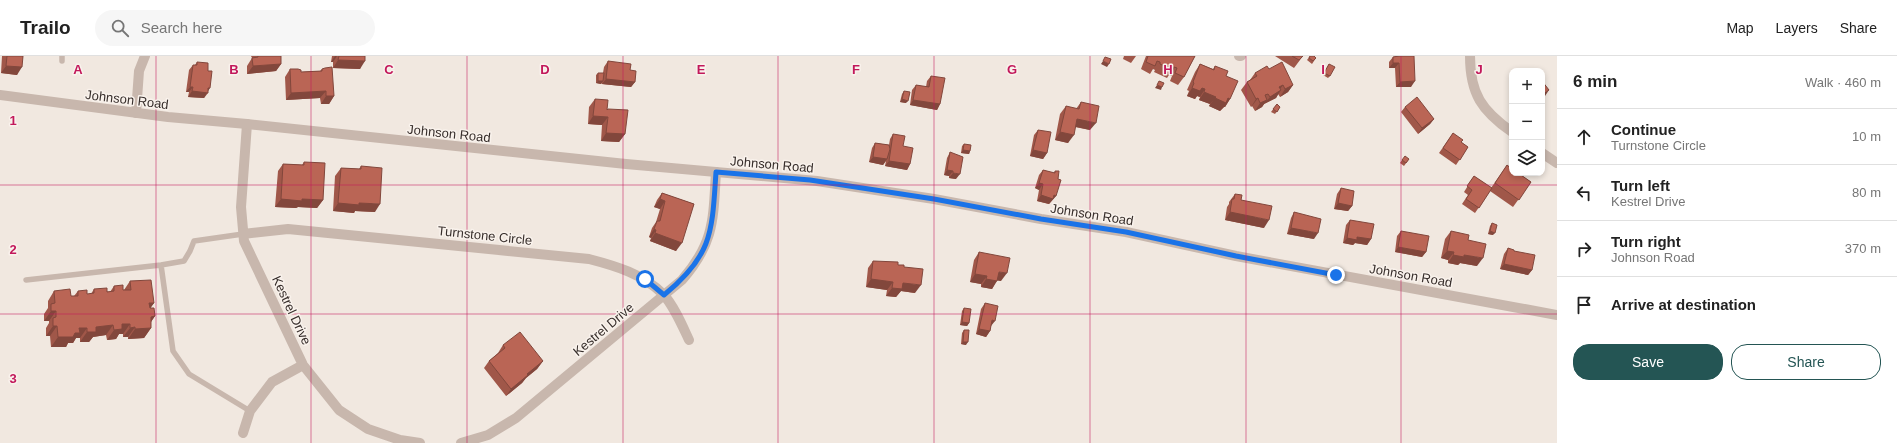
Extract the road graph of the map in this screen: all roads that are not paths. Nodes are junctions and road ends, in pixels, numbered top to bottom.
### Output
1 (145, 56) edge
2 (1470, 56) edge
3 (0, 95) edge
4 (136, 113) junction
5 (247, 124) junction
6 (1509, 130) edge
7 (1545, 155) edge
8 (1557, 164) edge
9 (716, 172) junction
10 (243, 234) junction
11 (162, 266) junction
12 (26, 280) dead end
13 (664, 295) junction
14 (1557, 315) edge
15 (689, 340) dead end
16 (303, 365) junction
17 (250, 410) junction
18 (243, 433) dead end
19 (420, 443) edge
20 (461, 443) edge

1 - 4 street
2 - 6 street
3 - 4 street, Johnson Road
4 - 5 street, Johnson Road
5 - 9 street, Johnson Road
5 - 10 street, Kestrel Drive
7 - 8 street
9 - 13 street, Kestrel Drive
9 - 14 street, Johnson Road
10 - 11 lane
10 - 13 street, Turnstone Circle
10 - 16 street, Kestrel Drive
11 - 12 lane
11 - 17 lane
13 - 15 street, Turnstone Circle
13 - 20 street, Kestrel Drive
16 - 17 street
16 - 19 street, Kestrel Drive
17 - 18 street

